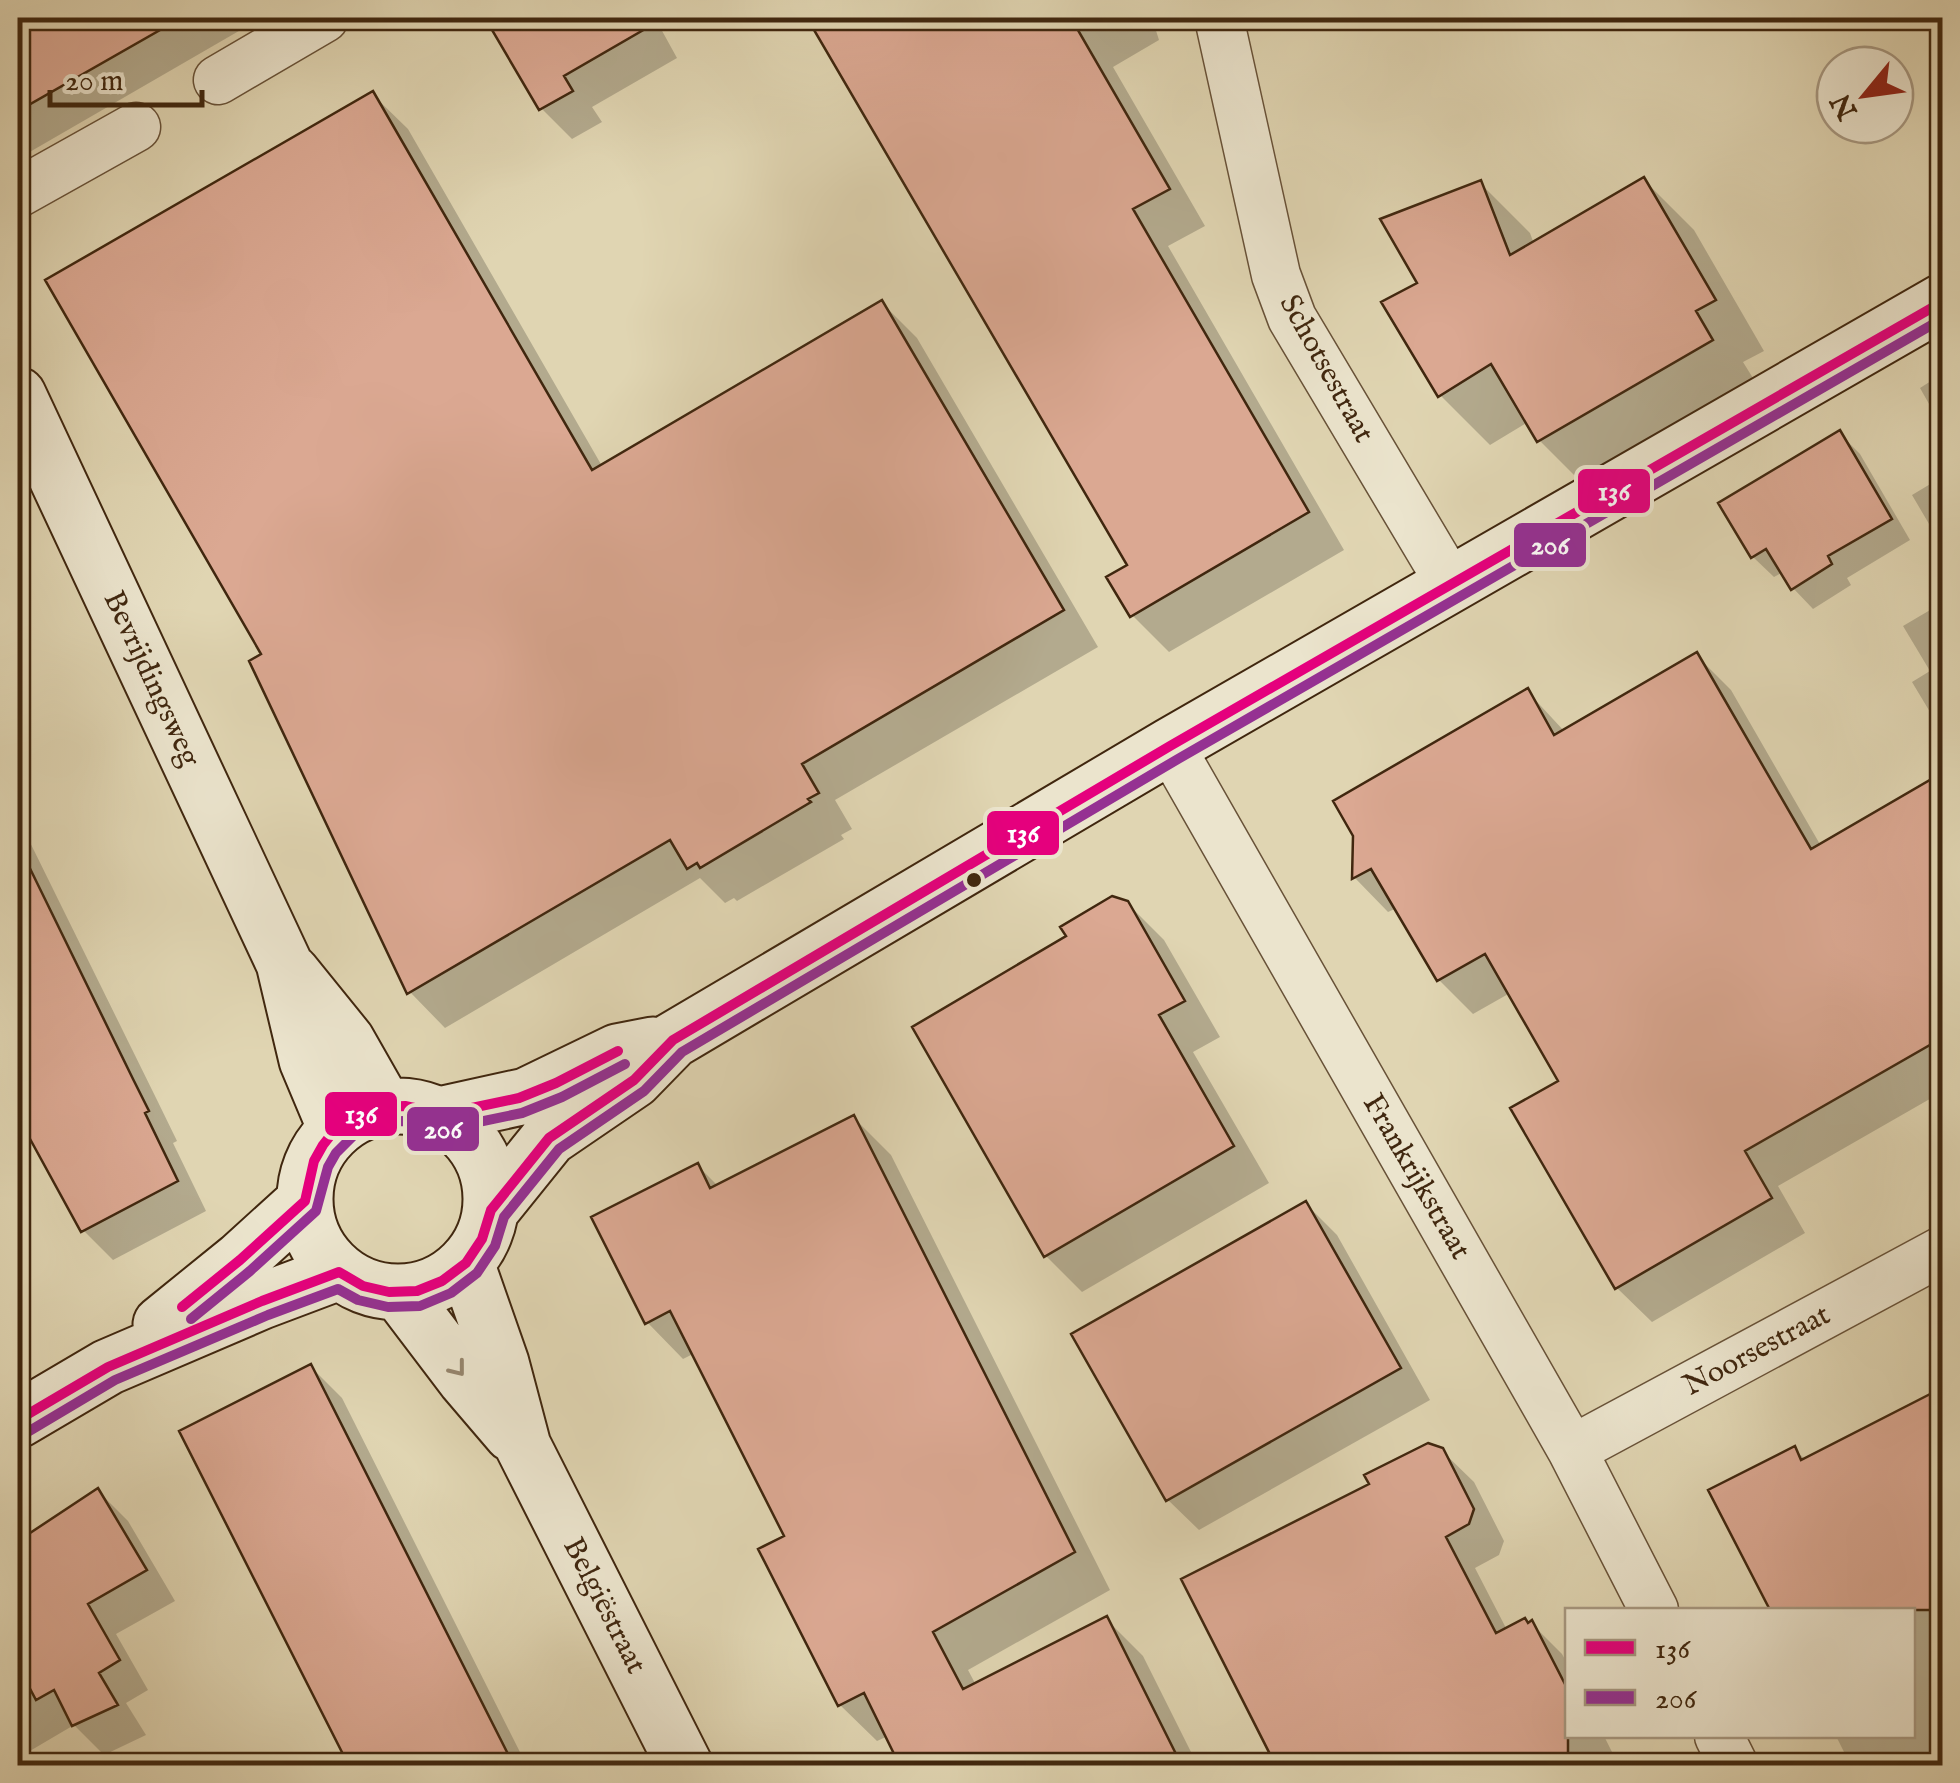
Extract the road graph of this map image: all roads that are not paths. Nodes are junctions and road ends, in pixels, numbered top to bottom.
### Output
1 (324, 18) edge
2 (1218, 18) edge
3 (218, 80) dead end
4 (136, 127) dead end
5 (18, 193) edge
6 (1942, 302) edge
7 (18, 395) edge
8 (1451, 585) junction
9 (1170, 746) junction
10 (284, 963) junction
11 (673, 1040) junction
12 (384, 1106) junction
13 (439, 1115) junction
14 (336, 1129) junction
15 (305, 1201) junction
16 (491, 1210) junction
17 (1942, 1251) edge
18 (466, 1264) junction
19 (339, 1272) junction
20 (399, 1292) junction
21 (108, 1368) junction
22 (18, 1420) edge
23 (523, 1446) junction
24 (1572, 1450) junction
25 (1653, 1608) edge
26 (1720, 1738) edge
27 (684, 1766) edge
28 (1734, 1766) edge

1 - 3 street
2 - 8 street, Schotsestraat
4 - 5 street
6 - 8 street
7 - 10 street, Bevrijdingsweg
8 - 9 street
9 - 11 street
9 - 24 street, Frankrijkstraat
10 - 12 street, Bevrijdingsweg
10 - 14 street, Bevrijdingsweg
11 - 13 street
11 - 16 street
12 - 13 street
12 - 14 street
13 - 16 street
14 - 15 street
15 - 19 street
15 - 21 street
16 - 18 street
17 - 24 street, Noorsestraat
18 - 20 street
18 - 23 street, Belgiëstraat
19 - 20 street
19 - 21 street
20 -> 23 street, Belgiëstraat
21 - 22 street
23 - 27 street, Belgiëstraat
24 - 25 street, Frankrijkstraat
26 - 28 street

